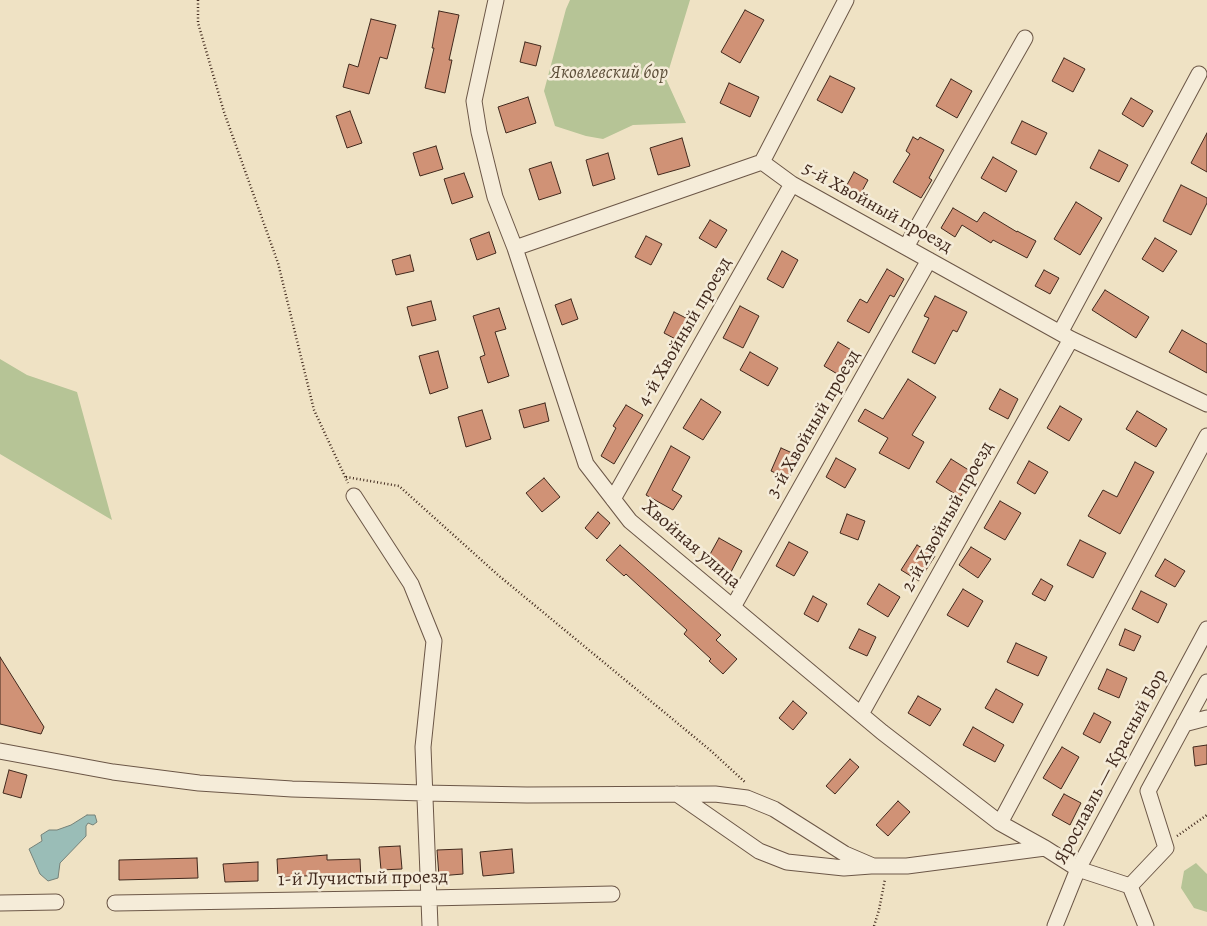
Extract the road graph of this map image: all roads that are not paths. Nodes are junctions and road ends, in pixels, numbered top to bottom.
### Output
1 (496, 0) edge
2 (846, 0) edge
3 (1025, 38) dead end
4 (1199, 74) dead end
5 (762, 162) junction
6 (792, 184) junction
7 (906, 247) junction
8 (515, 248) junction
9 (929, 260) junction
10 (1065, 336) junction
11 (1207, 404) edge
12 (1207, 436) edge
13 (354, 496) road end
14 (613, 499) junction
15 (733, 607) junction
16 (1207, 629) edge
17 (1207, 682) edge
18 (861, 714) junction
19 (1207, 718) edge
20 (1184, 724) junction
21 (0, 751) edge
22 (423, 793) junction
23 (677, 794) junction
24 (1000, 823) junction
25 (1045, 848) junction
26 (880, 866) junction
27 (1078, 869) junction
28 (1130, 886) junction
29 (612, 894) dead end
30 (428, 898) junction
31 (56, 902) dead end
32 (0, 903) edge
33 (115, 903) dead end
34 (430, 926) edge
35 (1055, 926) edge
36 (1146, 926) edge

1 - 8 street, Хвойная улица
2 - 5 street
3 - 7 street
4 - 10 street, 2-й Хвойный проезд
5 - 6 street, 5-й Хвойный проезд
5 - 8 street
6 - 7 street, 5-й Хвойный проезд
6 - 14 street, 4-й Хвойный проезд
7 - 9 street, 5-й Хвойный проезд
8 - 14 street, Хвойная улица
9 - 10 street, 5-й Хвойный проезд
9 - 15 street, 3-й Хвойный проезд
10 - 11 street, 5-й Хвойный проезд
10 - 18 street, 2-й Хвойный проезд
12 - 24 street
13 - 22 street
14 - 15 street, Хвойная улица
15 - 18 street, Хвойная улица
16 - 27 street, Ярославль — Красный Бор
17 - 20 street
18 - 24 street, Хвойная улица
19 - 20 street
20 - 28 street
21 - 22 street
22 - 23 street
22 - 30 street
23 - 26 street
23 - 26 street
24 - 25 street, Хвойная улица
25 - 26 street
25 - 27 street, Хвойная улица
27 - 28 street, Хвойная улица
27 - 35 street, Ярославль — Красный Бор
28 - 36 street
29 - 30 street, 1-й Лучистый проезд
30 - 33 street, 1-й Лучистый проезд
30 - 34 street
31 - 32 street

